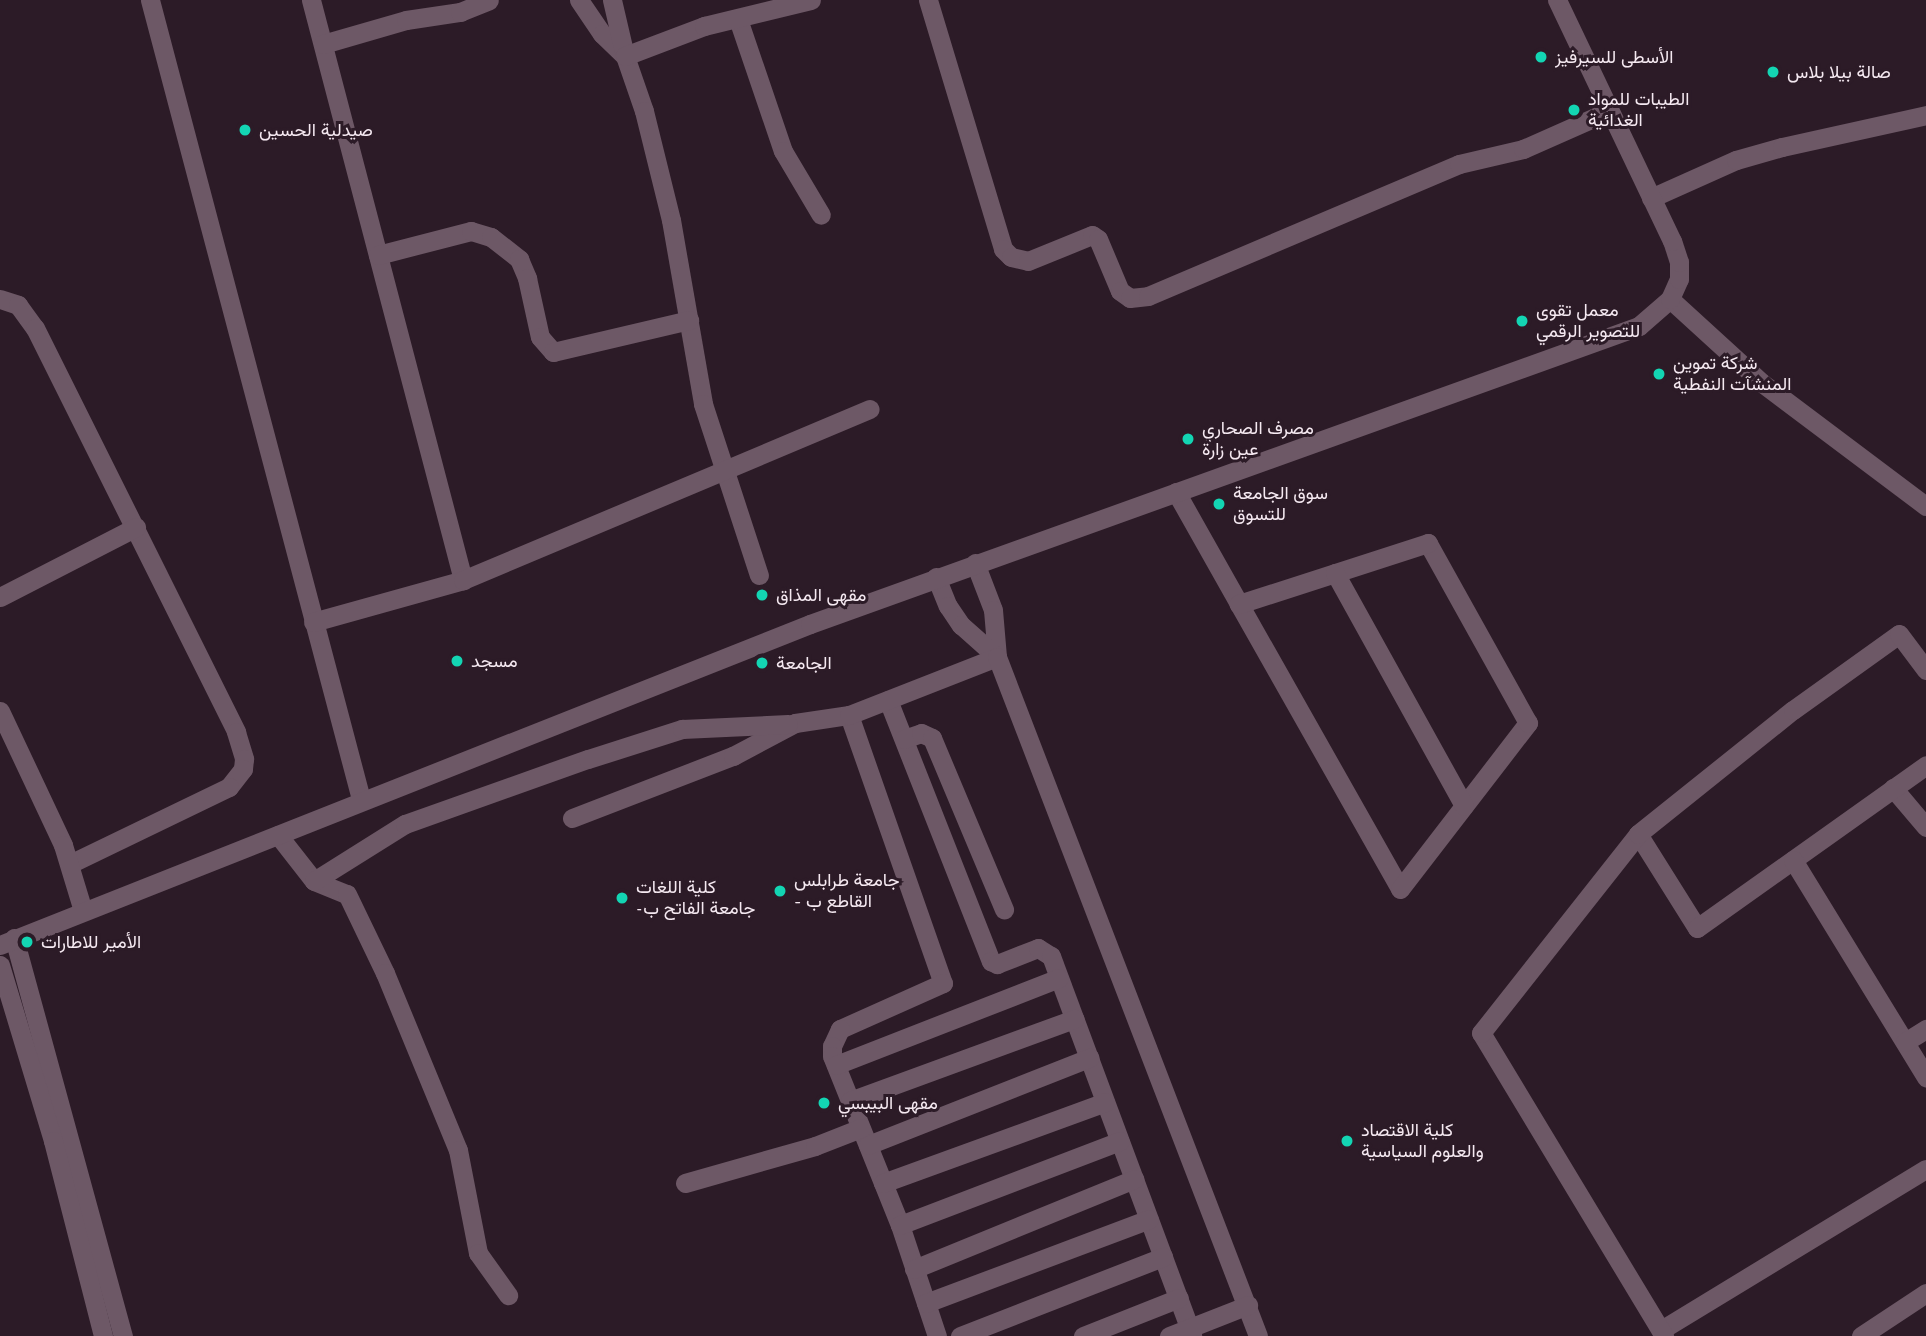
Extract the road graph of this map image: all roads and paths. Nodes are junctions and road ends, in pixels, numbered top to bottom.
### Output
1 (150, 0) edge
2 (311, 0) edge
3 (489, 0) edge
4 (612, 0) edge
5 (811, 0) edge
6 (928, 0) edge
7 (1557, 0) edge
8 (583, 4) edge
9 (738, 19) junction
10 (323, 44) junction
11 (625, 57) junction
12 (1609, 111) junction
13 (1926, 115) edge
14 (1651, 198) junction
15 (821, 215) dead end
16 (378, 255) junction
17 (0, 299) edge
18 (1670, 299) junction
19 (689, 320) junction
20 (869, 409) dead end
21 (724, 470) junction
22 (1176, 492) junction
23 (1926, 506) edge
24 (136, 527) junction
25 (975, 563) junction
26 (1335, 573) junction
27 (759, 575) dead end
28 (936, 577) junction
29 (463, 580) junction
30 (0, 597) edge
31 (1239, 604) junction
32 (313, 622) junction
33 (997, 657) junction
34 (1926, 670) edge
35 (888, 701) junction
36 (0, 711) edge
37 (849, 715) junction
38 (795, 723) junction
39 (904, 739) junction
40 (1926, 765) edge
41 (1893, 788) junction
42 (361, 799) junction
43 (1464, 806) junction
44 (572, 818) dead end
45 (1926, 827) edge
46 (1638, 834) junction
47 (278, 835) junction
48 (1793, 860) junction
49 (70, 864) junction
50 (314, 881) junction
51 (1004, 909) dead end
52 (83, 911) junction
53 (7, 942) edge
54 (0, 965) edge
55 (1059, 978) junction
56 (1074, 1019) junction
57 (1926, 1029) edge
58 (1905, 1042) junction
59 (1089, 1058) junction
60 (836, 1065) junction
61 (1926, 1077) edge
62 (850, 1101) junction
63 (1105, 1102) junction
64 (864, 1137) junction
65 (1120, 1141) junction
66 (1926, 1169) edge
67 (1134, 1179) junction
68 (685, 1183) dead end
69 (883, 1183) junction
70 (1149, 1219) junction
71 (900, 1225) junction
72 (1163, 1257) junction
73 (914, 1269) junction
74 (1926, 1293) edge
75 (508, 1295) dead end
76 (1179, 1298) junction
77 (926, 1303) junction
78 (1248, 1305) junction
79 (1191, 1332) edge
80 (1662, 1333) edge
81 (103, 1336) edge
82 (123, 1336) edge
83 (937, 1336) edge
84 (960, 1336) edge
85 (1083, 1336) edge
86 (1169, 1336) edge
87 (1258, 1336) edge
88 (1861, 1336) edge

1 - 32 street
2 - 10 street
3 - 10 street
4 - 11 street
5 - 9 street
6 - 12 street
7 - 12 street
8 - 11 street
9 - 11 street
9 - 15 street
10 - 16 street
11 - 19 street
12 - 14 street
13 - 14 street
14 - 18 street
16 - 19 street
16 - 29 street
17 - 24 street
18 - 22 street
18 - 23 street
19 - 21 street
20 - 21 street
21 - 27 street
21 - 29 street
22 - 25 street
22 - 31 street
24 - 30 street
24 - 49 street
25 - 28 street
25 - 33 street
26 - 31 street
26 - 43 street
26 - 43 street
28 - 33 street
28 - 42 street
29 - 32 street
31 - 43 street
32 - 42 street
33 - 35 street
33 - 78 street
34 - 46 street
35 - 37 street
35 - 39 street
36 - 49 street
37 - 38 street
37 - 60 street
38 - 44 street
38 - 50 street
39 - 51 street
39 - 55 street
40 - 41 street
41 - 45 street
41 - 48 street
42 - 47 street
46 - 48 street
46 - 80 street
47 - 50 street
47 - 52 street
48 - 58 street
49 - 52 street
50 - 75 street
52 - 53 street
53 - 82 street
54 - 81 street
55 - 56 street
55 - 60 street
56 - 59 street
56 - 62 street
57 - 58 street
58 - 61 street
59 - 63 street
59 - 64 street
60 - 62 street
62 - 64 street
63 - 65 street
63 - 69 street
64 - 68 street
64 - 69 street
65 - 67 street
65 - 71 street
66 - 80 street
67 - 70 street
67 - 73 street
69 - 71 street
70 - 72 street
70 - 77 street
71 - 73 street
72 - 76 street
72 - 84 street
73 - 77 street
74 - 88 street
76 - 79 street
76 - 85 street
77 - 83 street
78 - 79 street
78 - 87 street
79 - 86 street

